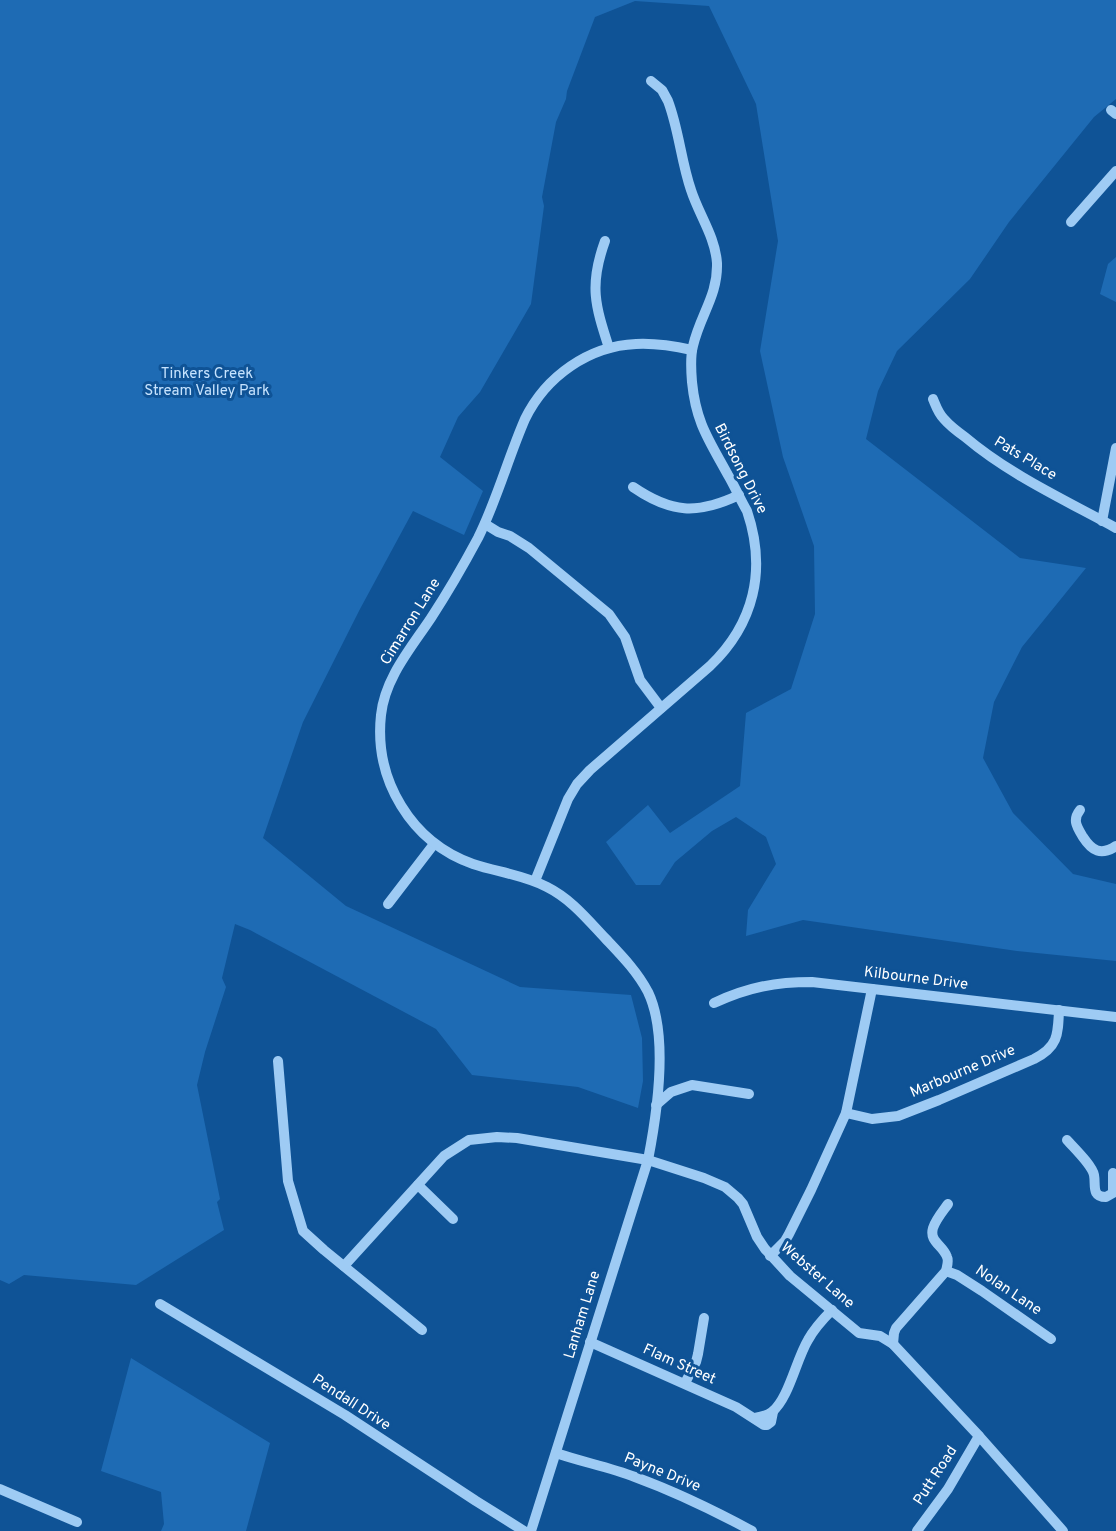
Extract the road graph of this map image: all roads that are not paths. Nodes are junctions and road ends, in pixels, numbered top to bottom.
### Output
1 (651, 81) dead end
2 (1116, 171) edge
3 (1071, 222) dead end
4 (605, 241) dead end
5 (609, 348) junction
6 (692, 350) junction
7 (933, 399) dead end
8 (1116, 448) edge
9 (633, 488) dead end
10 (738, 495) junction
11 (1102, 521) junction
12 (485, 524) junction
13 (1116, 528) edge
14 (661, 708) junction
15 (1080, 810) dead end
16 (434, 844) junction
17 (1116, 846) edge
18 (535, 881) junction
19 (388, 904) dead end
20 (872, 989) junction
21 (714, 1003) dead end
22 (1059, 1010) junction
23 (1116, 1017) edge
24 (278, 1061) dead end
25 (749, 1094) dead end
26 (656, 1102) junction
27 (846, 1113) junction
28 (1067, 1140) dead end
29 (648, 1160) junction
30 (1115, 1171) edge
31 (1094, 1173) junction
32 (418, 1185) junction
33 (948, 1204) dead end
34 (453, 1219) dead end
35 (770, 1256) junction
36 (344, 1266) junction
37 (946, 1271) junction
38 (160, 1304) dead end
39 (832, 1310) junction
40 (704, 1318) dead end
41 (422, 1330) dead end
42 (1051, 1339) dead end
43 (590, 1342) junction
44 (893, 1344) junction
45 (685, 1383) junction
46 (979, 1436) junction
47 (556, 1453) junction
48 (0, 1489) edge
49 (77, 1522) dead end
50 (524, 1531) edge
51 (531, 1531) edge
52 (752, 1531) edge
53 (917, 1531) edge
54 (1063, 1531) edge

1 - 6 street, Birdsong Drive
2 - 3 street
4 - 5 street
5 - 6 street, Cimarron Lane
5 - 12 street, Cimarron Lane
6 - 10 street, Birdsong Drive
7 - 11 street, Pats Place
8 - 11 street
9 - 10 street
10 - 14 street, Birdsong Drive
11 - 13 street, Pats Place
12 - 14 street
12 - 16 street, Cimarron Lane
14 - 18 street, Birdsong Drive
15 - 17 street
16 - 18 street, Cimarron Lane
16 - 19 street
18 - 26 street, Cimarron Lane
20 - 21 street, Kilbourne Drive
20 - 22 street, Kilbourne Drive
20 - 27 street
22 - 23 street, Kilbourne Drive
22 - 27 street, Marbourne Drive
24 - 36 street
25 - 26 street
26 - 29 street, Lanham Lane
27 - 35 street
28 - 31 street
29 - 32 street, Webster Lane
29 - 35 street, Webster Lane
29 - 43 street, Lanham Lane
30 - 31 street
30 - 31 street
32 - 34 street
32 - 36 street, Webster Lane
33 - 37 street
35 - 39 street, Webster Lane
36 - 41 street
37 - 42 street, Nolan Lane
37 - 44 street
38 - 50 street, Pendall Drive
39 - 44 street, Webster Lane
39 - 45 street, Flam Street
40 - 45 street
43 - 45 street, Flam Street
43 - 47 street, Lanham Lane
44 - 46 street, Webster Lane
46 - 53 street, Putt Road
46 - 54 street, Webster Lane
47 - 51 street, Lanham Lane
47 - 52 street, Payne Drive
48 - 49 street

